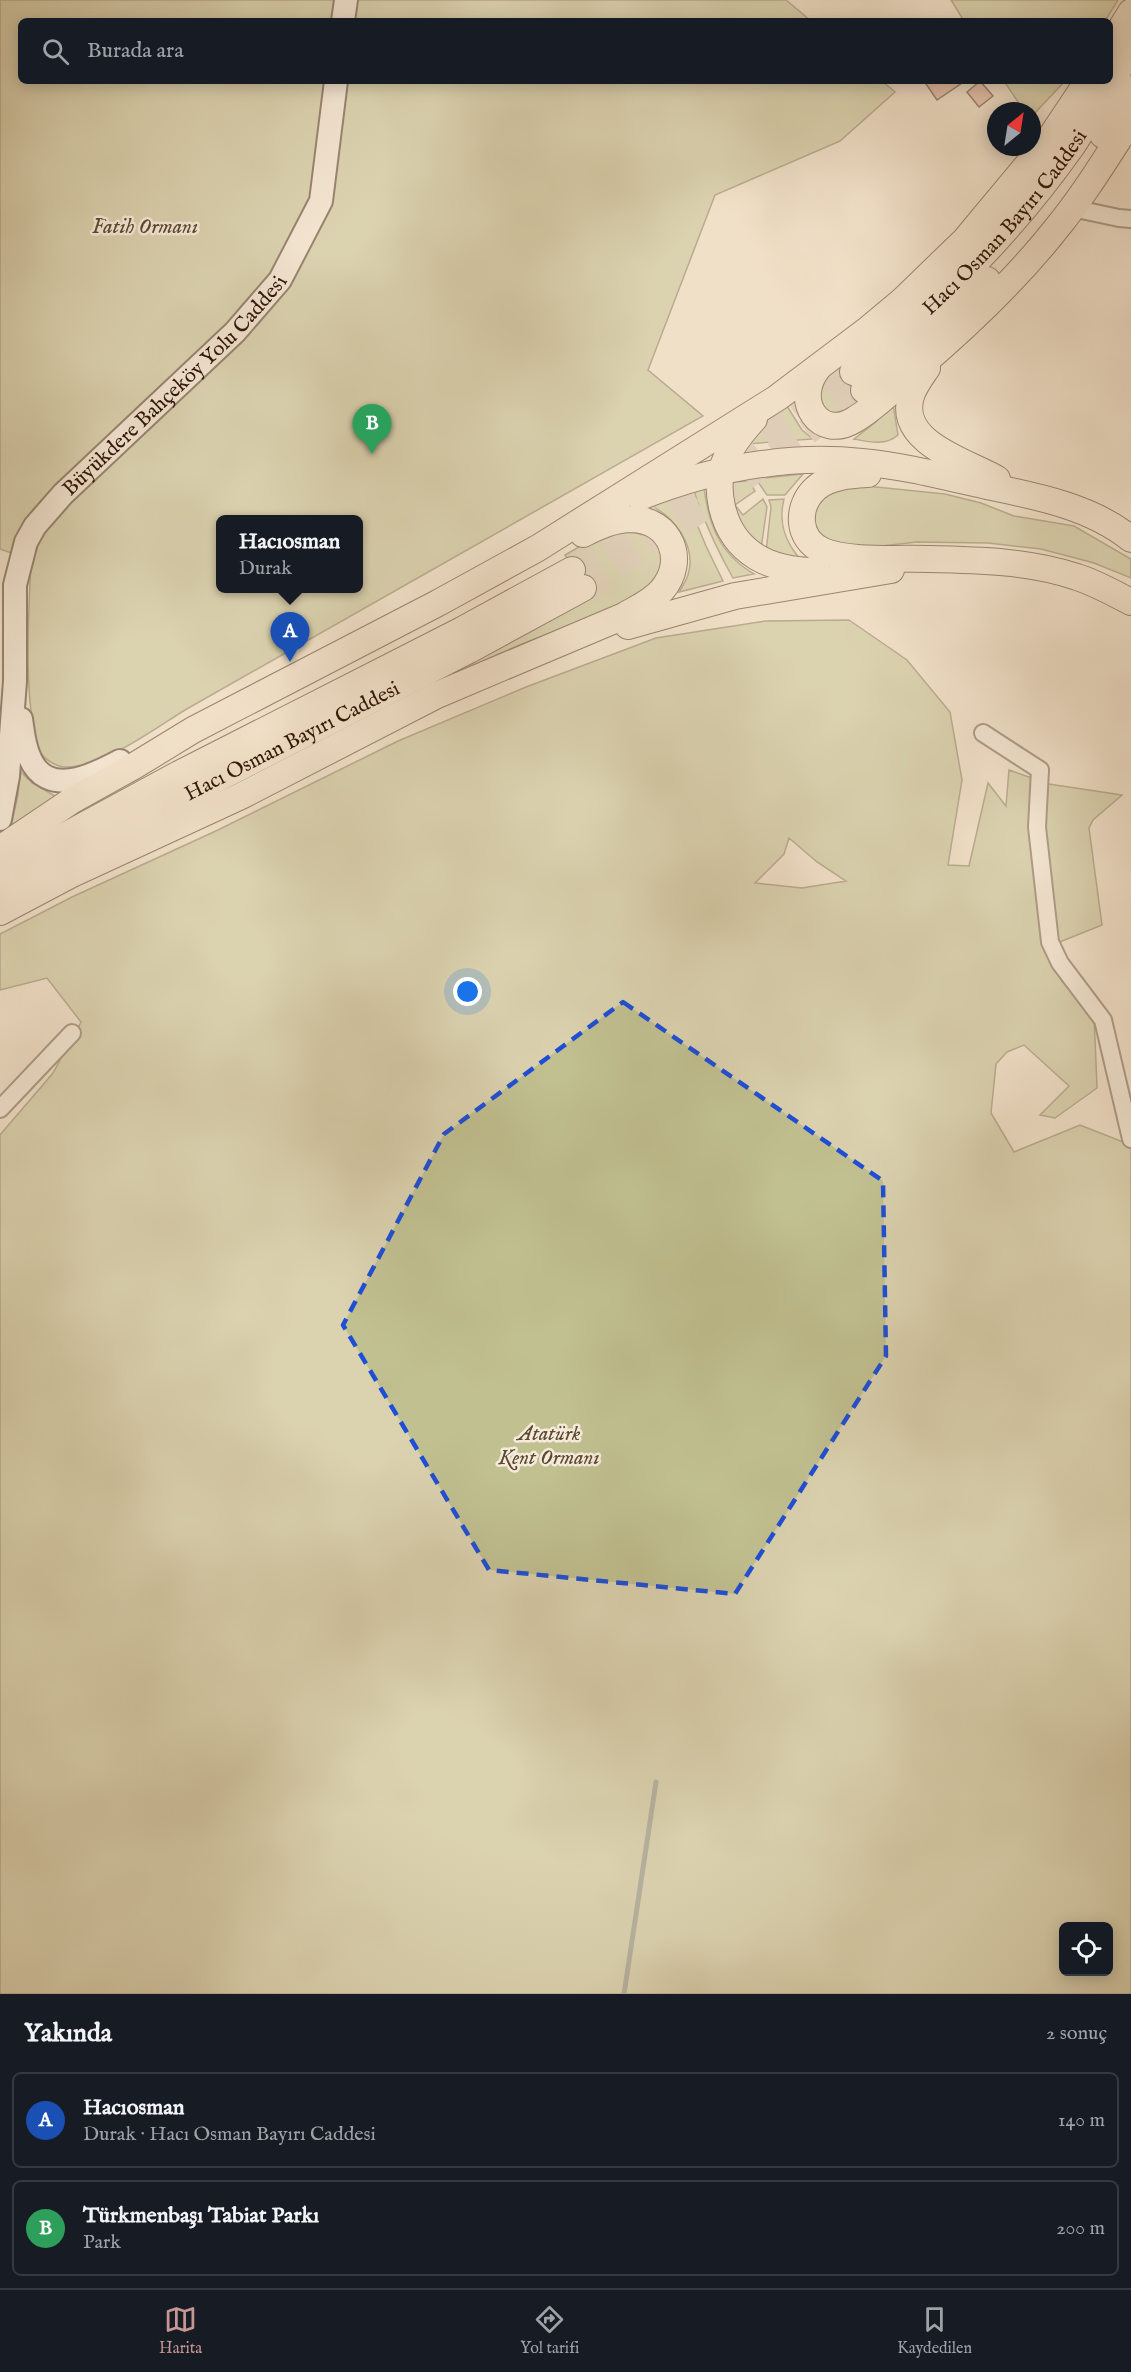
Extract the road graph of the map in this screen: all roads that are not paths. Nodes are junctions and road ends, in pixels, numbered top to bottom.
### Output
1 (346, 0) edge
2 (1131, 12) edge
3 (343, 18) edge
4 (1113, 41) edge
5 (1131, 48) edge
6 (1113, 77) edge
7 (336, 84) edge
8 (1086, 84) edge
9 (1109, 84) edge
10 (1131, 89) edge
11 (1131, 120) edge
12 (1072, 208) junction
13 (1131, 219) edge
14 (935, 355) junction
15 (820, 365) junction
16 (777, 398) junction
17 (898, 467) junction
18 (722, 471) junction
19 (1023, 493) junction
20 (589, 516) junction
21 (1128, 536) edge
22 (538, 548) junction
23 (946, 559) junction
24 (872, 572) junction
25 (1078, 577) junction
26 (1131, 588) edge
27 (1131, 602) edge
28 (558, 645) junction
29 (15, 681) junction
30 (193, 730) junction
31 (983, 733) dead end
32 (0, 819) edge
33 (0, 849) edge
34 (0, 871) edge
35 (0, 894) edge
36 (0, 912) edge
37 (72, 1033) dead end
38 (0, 1109) edge
39 (1131, 1139) edge

1 - 3 main road
2 - 4 main road
5 - 6 main road, Hacı Osman Bayırı Caddesi
7 - 29 main road, Büyükdere Bahçeköy Yolu Caddesi
8 - 15 main road
9 - 10 main road, Hacı Osman Bayırı Caddesi
11 - 12 main road
12 - 13 street
12 - 14 main road
14 - 15 main road
14 - 19 main road
15 - 16 main road
16 - 18 main road
16 - 20 main road
17 - 18 main road
17 - 19 main road
17 - 23 main road
18 - 20 main road
18 - 24 main road
19 - 21 main road
20 - 22 main road
22 - 28 main road
22 - 30 main road
23 - 24 main road
23 - 25 main road
24 - 28 main road
25 - 26 main road
25 - 27 main road
28 - 36 main road
29 - 30 main road, Büyükdere Bahçeköy Yolu Caddesi
29 - 32 main road, Büyükdere Bahçeköy Yolu Caddesi
30 - 33 main road
31 - 39 street
34 - 35 main road, Hacı Osman Bayırı Caddesi
37 - 38 street

